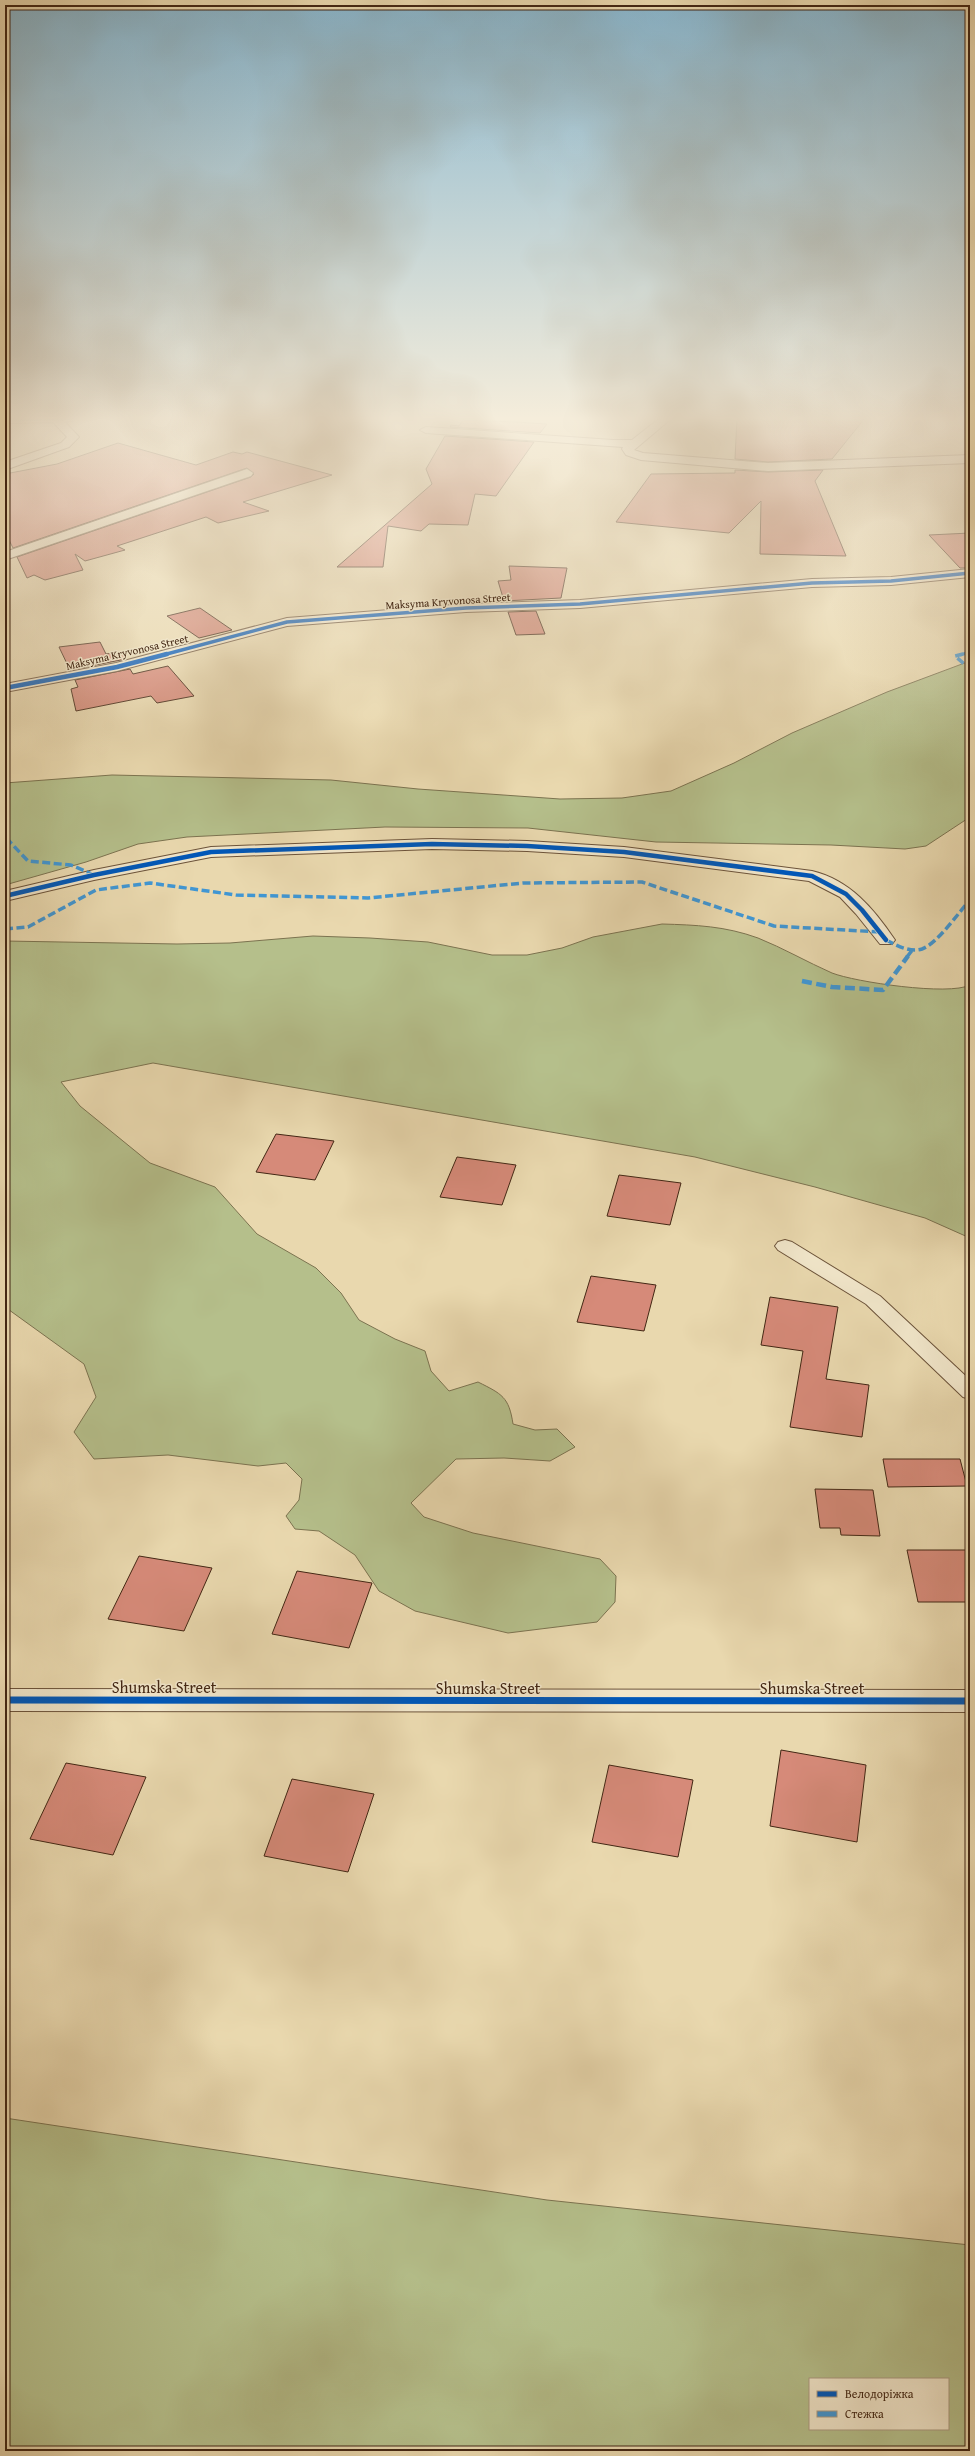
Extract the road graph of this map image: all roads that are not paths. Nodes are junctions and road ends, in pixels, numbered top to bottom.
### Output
1 (73, 533) edge
2 (5, 556) edge
3 (970, 573) edge
4 (5, 688) edge
5 (5, 896) edge
6 (886, 940) dead end
7 (785, 1246) dead end
8 (970, 1392) edge
9 (5, 1700) edge
10 (970, 1701) edge

1 - 2 street
3 - 4 street, Maksyma Kryvonosa Street
5 - 6 street
7 - 8 lane
9 - 10 street, Shumska Street

